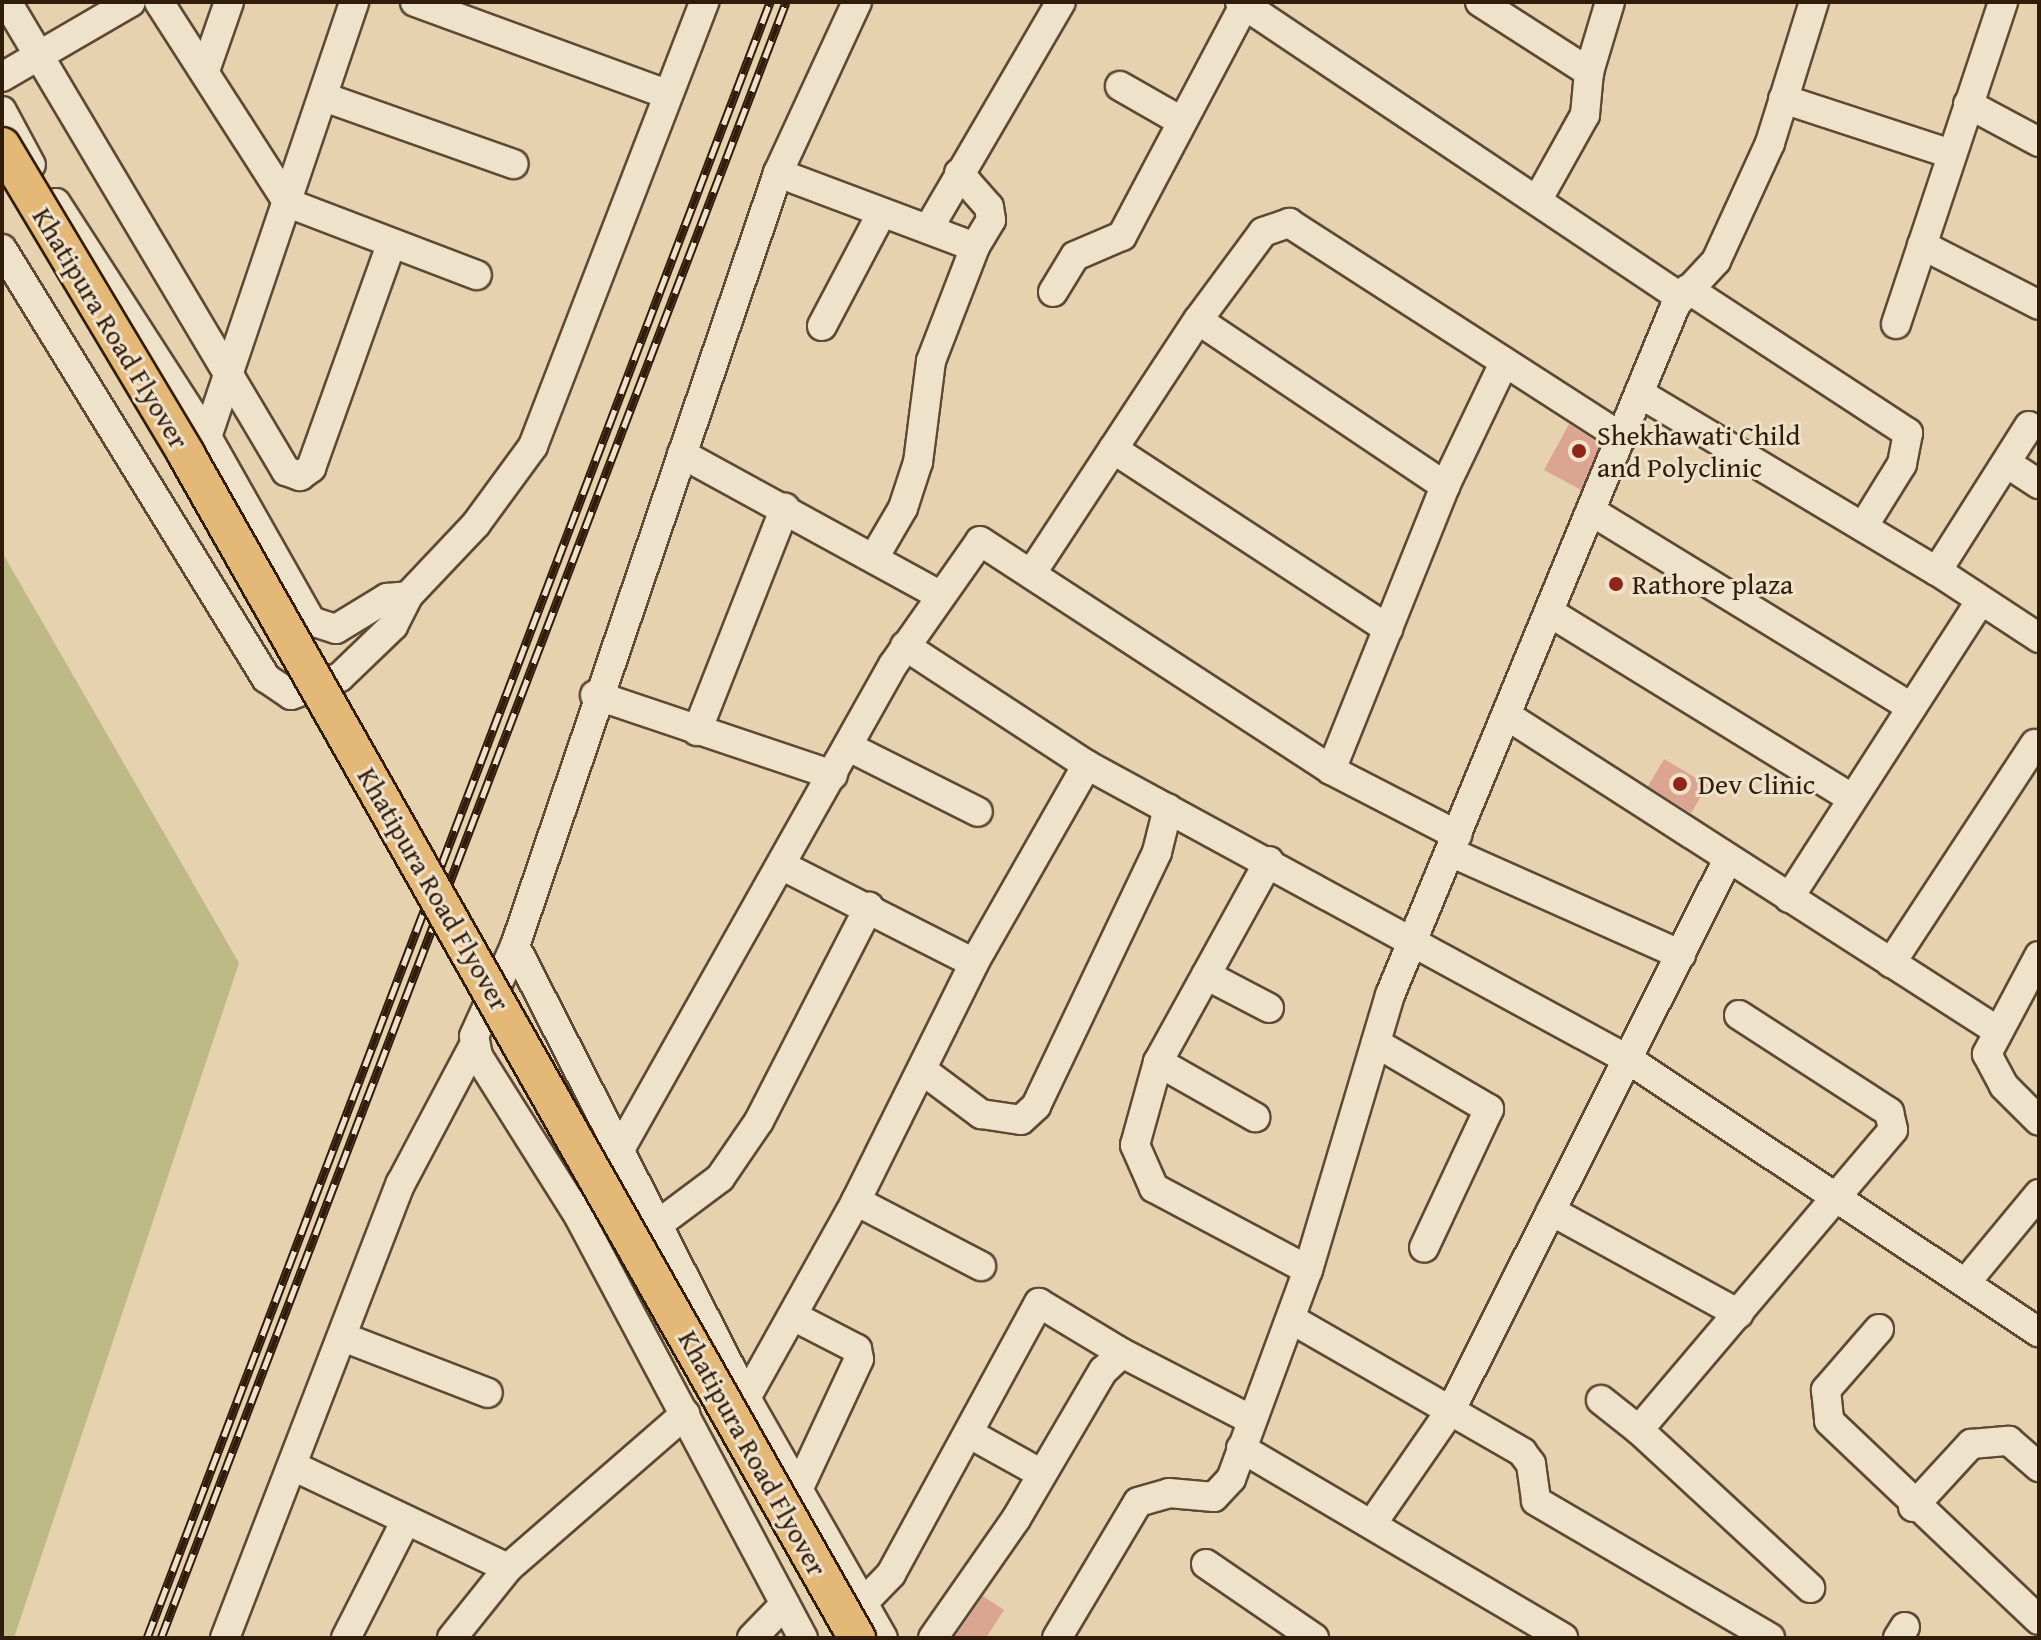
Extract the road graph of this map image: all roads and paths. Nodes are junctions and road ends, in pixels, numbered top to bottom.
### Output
1 (7, 2) edge
2 (131, 2) edge
3 (159, 2) edge
4 (229, 2) edge
5 (354, 2) edge
6 (415, 2) edge
7 (704, 2) edge
8 (857, 2) edge
9 (1061, 2) edge
10 (1480, 2) edge
11 (1610, 2) edge
12 (1814, 2) edge
13 (2003, 2) edge
14 (1244, 3) edge
15 (38, 54) junction
16 (206, 68) junction
17 (1589, 72) junction
18 (2, 77) edge
19 (1120, 86) dead end
20 (667, 94) junction
21 (324, 97) junction
22 (1783, 99) junction
23 (1968, 104) junction
24 (2, 111) edge
25 (1181, 121) junction
26 (2039, 142) edge
27 (2, 146) edge
28 (1951, 154) junction
29 (513, 164) dead end
30 (778, 173) junction
31 (959, 173) junction
32 (2, 193) edge
33 (1538, 199) junction
34 (288, 203) junction
35 (881, 214) junction
36 (930, 226) junction
37 (391, 245) junction
38 (1922, 245) junction
39 (975, 247) junction
40 (2, 249) edge
41 (477, 275) dead end
42 (1053, 292) dead end
43 (1684, 293) junction
44 (2039, 305) edge
45 (1198, 320) junction
46 (1896, 324) dead end
47 (822, 326) dead end
48 (1504, 363) junction
49 (227, 374) junction
50 (1639, 393) junction
51 (2029, 426) dead end
52 (207, 437) junction
53 (1622, 438) junction
54 (1113, 449) junction
55 (682, 454) junction
56 (2008, 464) junction
57 (2039, 484) edge
58 (1445, 486) junction
59 (785, 508) junction
60 (1591, 511) junction
61 (1863, 527) junction
62 (875, 556) junction
63 (1033, 571) junction
64 (1937, 571) junction
65 (940, 595) junction
66 (408, 596) junction
67 (1981, 600) junction
68 (1549, 612) junction
69 (1388, 629) junction
70 (2039, 638) edge
71 (905, 646) junction
72 (595, 695) junction
73 (1911, 707) junction
74 (1506, 715) junction
75 (697, 731) junction
76 (2035, 744) dead end
77 (849, 747) junction
78 (1087, 765) junction
79 (1331, 770) junction
80 (833, 775) junction
81 (1851, 798) junction
82 (1168, 808) junction
83 (978, 812) dead end
84 (1453, 844) junction
85 (1728, 859) junction
86 (1269, 861) junction
87 (783, 866) junction
88 (1789, 898) junction
89 (869, 907) junction
90 (1414, 938) junction
91 (515, 946) junction
92 (1681, 955) junction
93 (2039, 956) edge
94 (974, 963) junction
95 (1891, 963) junction
96 (1206, 975) junction
97 (1269, 1008) dead end
98 (1739, 1015) dead end
99 (1995, 1029) junction
100 (1376, 1043) junction
101 (474, 1045) junction
102 (1629, 1060) junction
103 (1158, 1062) junction
104 (922, 1070) junction
105 (1255, 1117) dead end
106 (2039, 1121) edge
107 (624, 1149) junction
108 (1839, 1194) junction
109 (2039, 1194) edge
110 (856, 1201) junction
111 (1551, 1211) junction
112 (580, 1218) junction
113 (659, 1225) junction
114 (1424, 1248) dead end
115 (604, 1262) junction
116 (981, 1266) dead end
117 (1308, 1270) junction
118 (1967, 1281) junction
119 (1739, 1314) junction
120 (795, 1317) junction
121 (1291, 1319) junction
122 (1879, 1329) dead end
123 (2039, 1332) edge
124 (343, 1337) junction
125 (1122, 1353) junction
126 (488, 1393) dead end
127 (746, 1398) junction
128 (1601, 1400) dead end
129 (1451, 1410) junction
130 (685, 1414) junction
131 (1252, 1420) junction
132 (1639, 1430) junction
133 (970, 1434) junction
134 (1241, 1448) junction
135 (293, 1466) junction
136 (2039, 1467) edge
137 (1042, 1474) junction
138 (797, 1492) junction
139 (1913, 1507) junction
140 (406, 1520) junction
141 (1374, 1521) junction
142 (1206, 1564) dead end
143 (508, 1568) junction
144 (1810, 1588) dead end
145 (864, 1602) junction
146 (785, 1604) junction
147 (2039, 1620) edge
148 (225, 1638) edge
149 (346, 1638) edge
150 (452, 1638) edge
151 (752, 1638) edge
152 (803, 1638) edge
153 (831, 1638) edge
154 (857, 1638) edge
155 (883, 1638) edge
156 (933, 1638) edge
157 (1057, 1638) edge
158 (1314, 1638) edge
159 (1563, 1638) edge
160 (1770, 1638) edge

1 - 15 street
2 - 15 street
3 - 16 street
4 - 16 street
5 - 21 street
6 - 20 street
7 - 20 street
8 - 30 street
9 - 31 street
10 - 17 street
11 - 17 street
12 - 22 street
13 - 23 street
14 - 25 street
14 - 33 street
15 - 18 street
15 - 49 street
16 - 34 street
17 - 33 street
19 - 25 street
20 - 66 street
21 - 29 street
21 - 34 street
22 - 28 street
22 - 43 street
23 - 26 street
23 - 28 street
24 - 52 street
25 - 42 street
27 - 154 main road, Khatipura Road Flyover, bridge
28 - 38 street
30 - 35 street
30 - 55 street
31 - 36 street
31 - 39 street
32 - 153 main road, Khatipura Road Flyover
33 - 43 street
34 - 37 street
34 - 49 street
35 - 36 street
35 - 47 street
36 - 39 street
37 - 41 street
37 - 49 street
38 - 44 street
38 - 46 street
39 - 62 street
40 - 66 street
43 - 50 street
43 - 61 street
45 - 48 street
45 - 54 street
45 - 58 street
48 - 53 street
48 - 58 street
49 - 52 street
50 - 53 street
50 - 61 street
51 - 56 street
52 - 66 street
53 - 60 street
54 - 63 street
54 - 69 street
55 - 59 street
55 - 72 street
56 - 57 street
56 - 64 street
58 - 69 street
59 - 62 street
59 - 75 street
60 - 68 street
60 - 73 street
61 - 64 street
62 - 65 street
63 - 65 street
63 - 79 street
64 - 67 street
65 - 71 street
67 - 70 street
67 - 73 street
68 - 74 street
68 - 81 street
69 - 79 street
71 - 77 street
71 - 78 street
72 - 75 street
72 - 91 street
73 - 81 street
74 - 84 street
74 - 85 street
75 - 80 street
76 - 95 street
77 - 80 street
77 - 83 street
78 - 82 street
78 - 94 street
79 - 84 street
80 - 87 street
81 - 88 street
82 - 86 street
82 - 104 street
84 - 90 street
84 - 92 street
85 - 88 street
85 - 92 street
86 - 90 street
86 - 96 street
87 - 89 street
87 - 107 street
88 - 95 street
89 - 94 street
89 - 113 street
90 - 100 street
90 - 102 street
91 - 101 street
91 - 107 street
92 - 102 street
93 - 99 street
94 - 104 street
95 - 99 street
96 - 97 street
96 - 103 street
98 - 108 street
99 - 106 street
100 - 114 street
100 - 117 street
101 - 112 street
101 - 124 street
102 - 108 street
102 - 111 street
103 - 105 street
103 - 117 street
104 - 110 street
107 - 112 street
107 - 113 street
108 - 118 street
108 - 119 street
109 - 118 street
110 - 116 street
110 - 120 street
111 - 119 street
111 - 129 street
112 - 115 street
113 - 115 street
113 - 127 street
115 - 130 street
117 - 121 street
118 - 123 street
119 - 132 street
120 - 127 street
120 - 138 street
121 - 129 street
121 - 131 street
122 - 139 street
124 - 126 street
124 - 135 street
125 - 131 street
125 - 133 street
125 - 137 street
127 - 138 street
128 - 132 street
129 - 141 street
129 - 160 street
130 - 143 street
130 - 146 street
131 - 134 street
132 - 144 street
133 - 137 street
133 - 145 street
134 - 141 street
134 - 157 street
135 - 140 street
135 - 148 street
136 - 139 street
137 - 156 street
138 - 145 street
139 - 147 street
140 - 143 street
140 - 149 street
141 - 159 street
142 - 158 street
143 - 150 street
145 - 155 street
146 - 151 street
146 - 152 street

